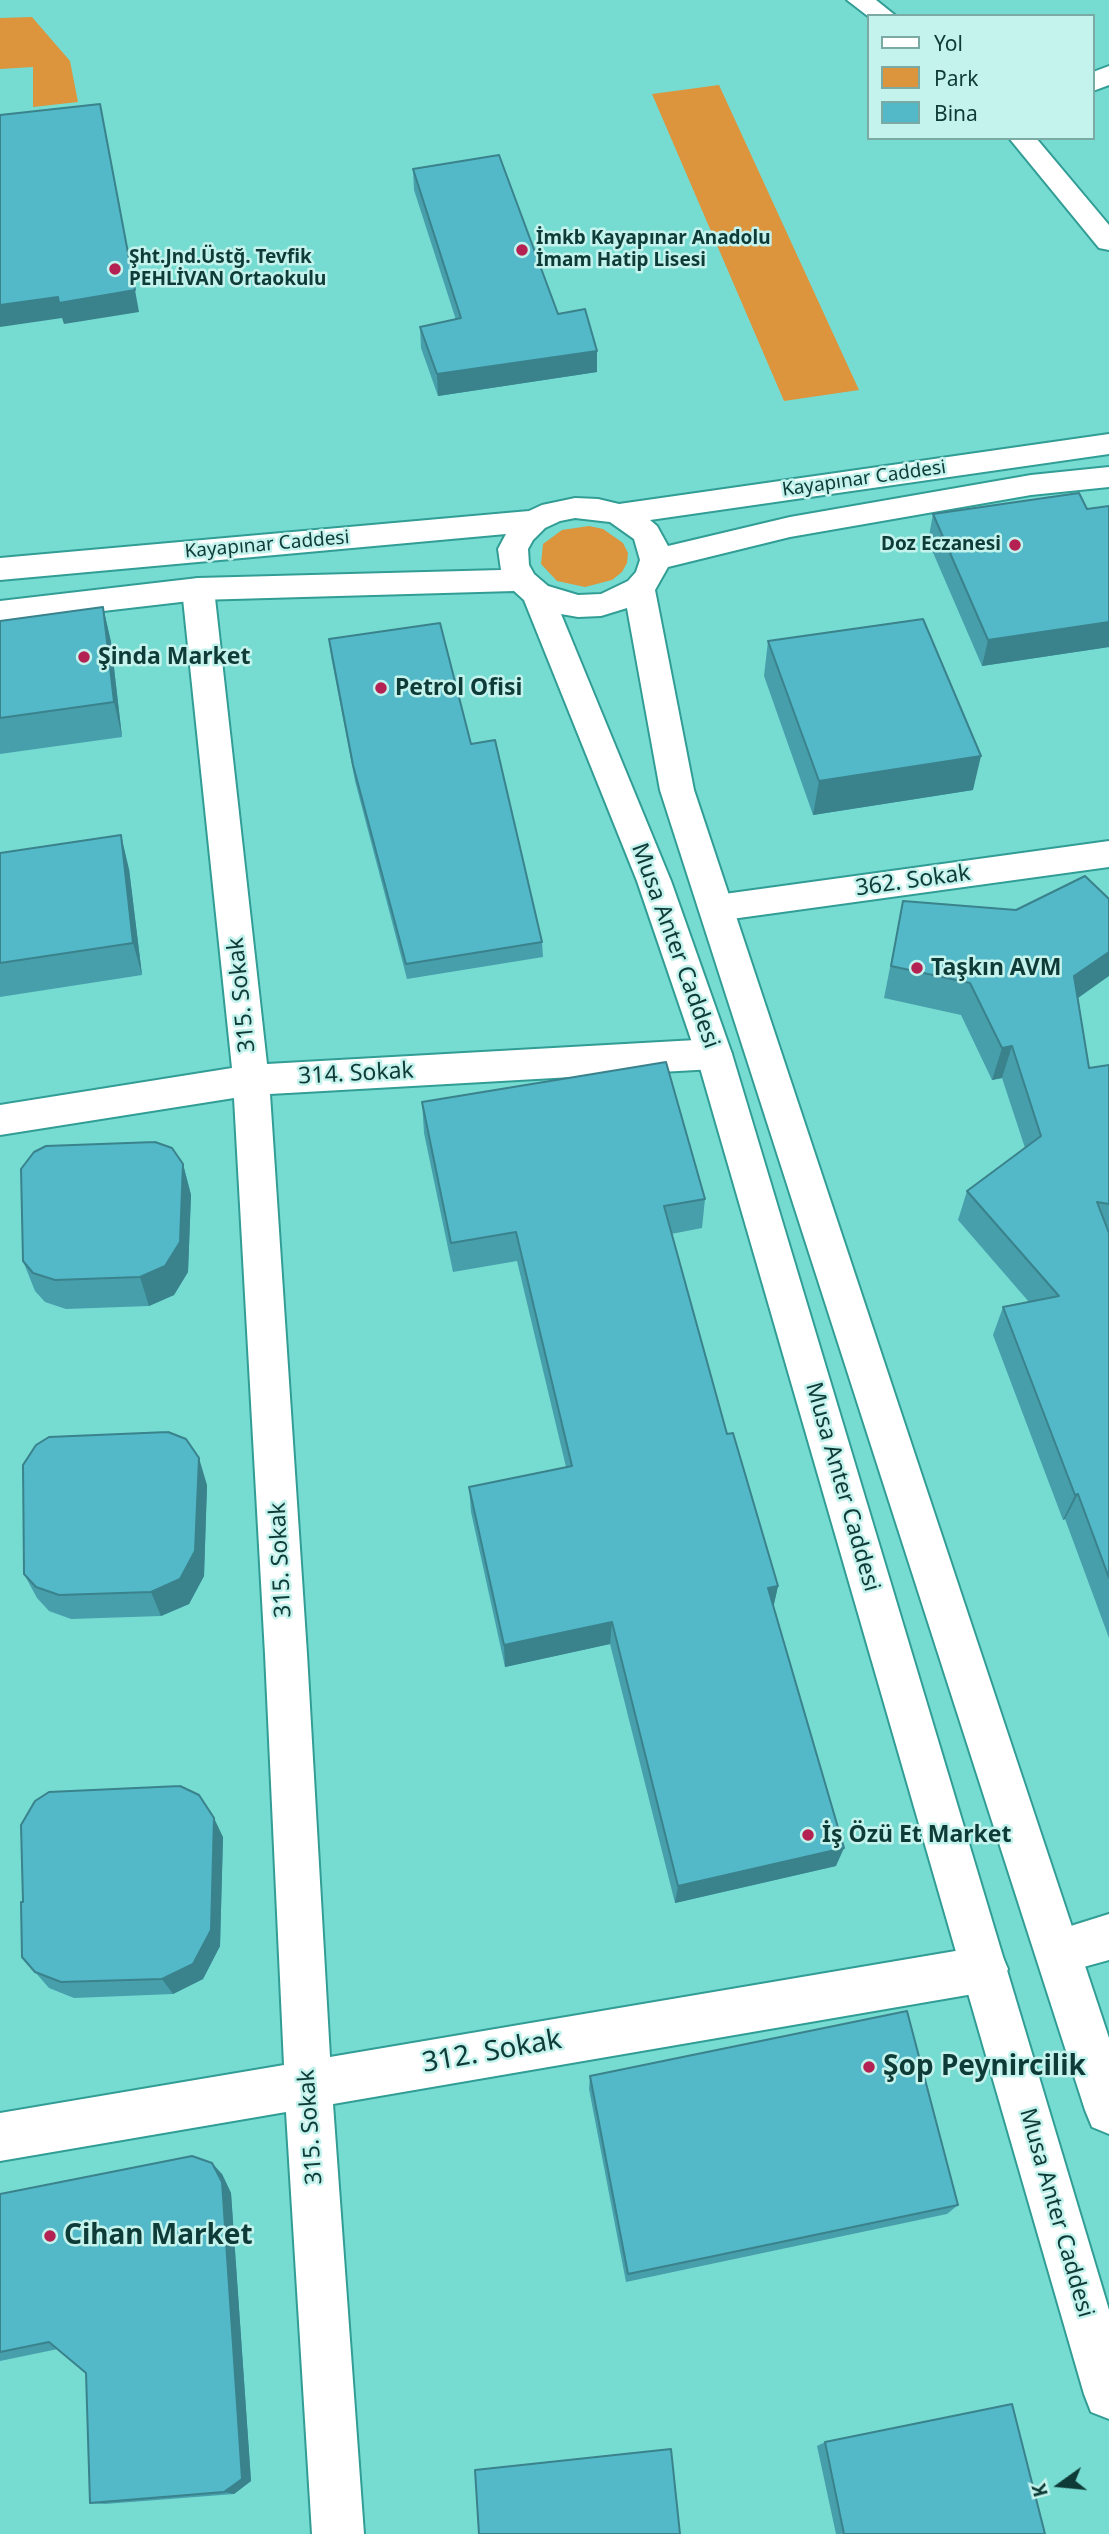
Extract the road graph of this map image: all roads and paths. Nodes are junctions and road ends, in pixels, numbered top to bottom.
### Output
1 (859, 0) edge
2 (881, 14) edge
3 (1025, 140) edge
4 (1109, 242) edge
5 (1109, 444) edge
6 (1109, 477) edge
7 (619, 514) junction
8 (534, 521) junction
9 (0, 569) edge
10 (647, 574) junction
11 (529, 587) junction
12 (198, 589) junction
13 (0, 612) edge
14 (1109, 854) edge
15 (717, 908) junction
16 (714, 1054) junction
17 (251, 1080) junction
18 (0, 1120) edge
19 (1109, 1937) edge
20 (1058, 1951) junction
21 (985, 1969) junction
22 (308, 2083) junction
23 (1109, 2109) edge
24 (0, 2137) edge
25 (1109, 2394) edge
26 (338, 2534) edge

1 - 2 main road
3 - 4 main road
5 - 7 main road, Kayapınar Caddesi
6 - 10 main road, Kayapınar Caddesi
7 - 8 main road
7 - 10 main road
8 - 9 main road, Kayapınar Caddesi
8 - 11 main road
10 - 11 main road
10 - 15 main road, Musa Anter Caddesi
11 - 12 main road, Kayapınar Caddesi
11 - 16 main road, Musa Anter Caddesi
12 - 13 main road, Kayapınar Caddesi
12 - 17 main road, 315. Sokak
14 - 15 main road, 362. Sokak
15 - 20 main road, Musa Anter Caddesi
16 - 17 main road, 314. Sokak
16 - 21 main road, Musa Anter Caddesi
17 - 18 main road, 314. Sokak
17 - 22 main road, 315. Sokak
19 - 20 main road
20 - 23 main road, Musa Anter Caddesi
21 - 22 main road, 312. Sokak
21 - 25 main road, Musa Anter Caddesi
22 - 24 main road, 312. Sokak
22 - 26 main road, 315. Sokak

